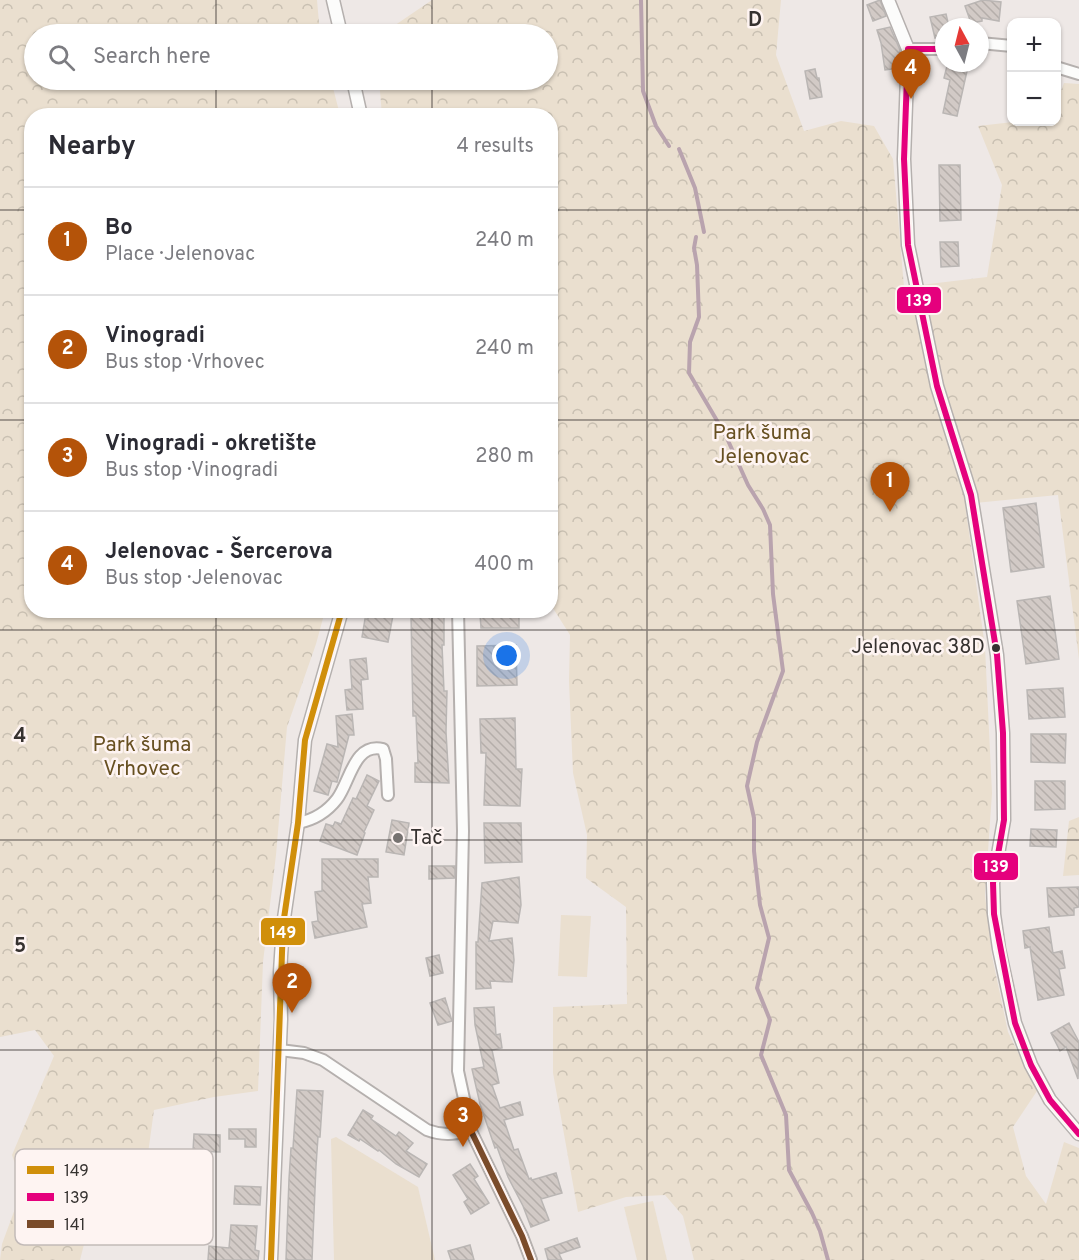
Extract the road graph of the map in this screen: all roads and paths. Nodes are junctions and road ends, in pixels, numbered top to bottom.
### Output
1 (333, 0) edge
2 (888, 0) edge
3 (339, 24) edge
4 (989, 44) edge
5 (1007, 46) edge
6 (908, 49) junction
7 (935, 49) edge
8 (1061, 69) edge
9 (1079, 74) edge
10 (355, 90) edge
11 (359, 108) edge
12 (340, 618) edge
13 (458, 618) edge
14 (388, 795) dead end
15 (298, 823) junction
16 (280, 1050) junction
17 (471, 1131) junction
18 (1079, 1134) edge
19 (271, 1260) edge
20 (531, 1260) edge

1 - 3 street
2 - 6 street
4 - 5 street
6 - 7 street
6 - 18 street
8 - 9 street
10 - 11 street
12 - 15 street
13 - 17 street
14 - 15 street
15 - 16 street
16 - 17 street
16 - 19 street
17 - 20 street

